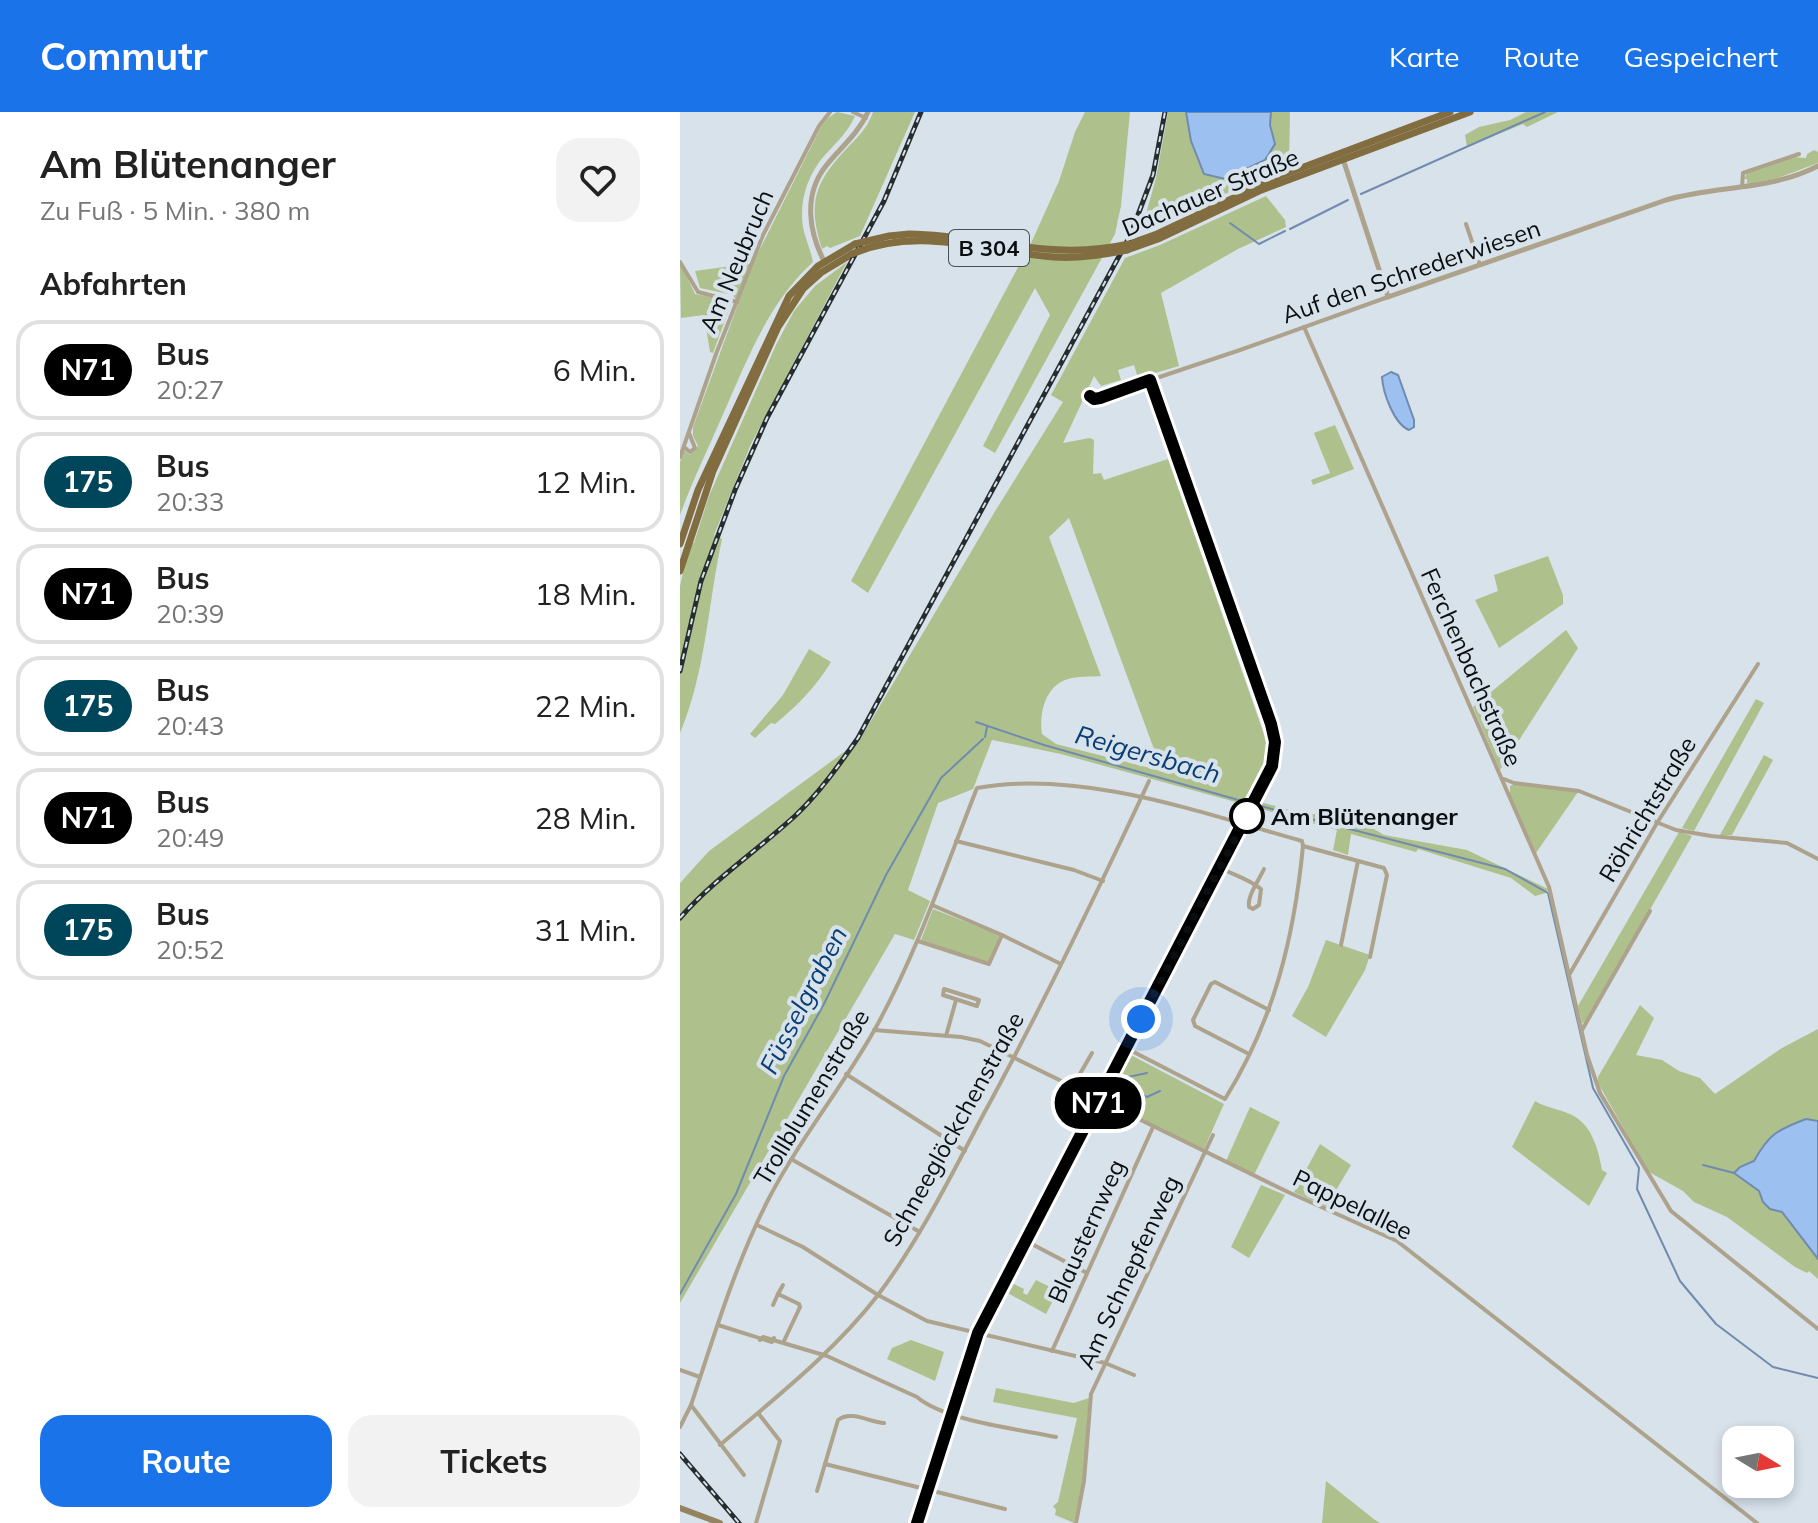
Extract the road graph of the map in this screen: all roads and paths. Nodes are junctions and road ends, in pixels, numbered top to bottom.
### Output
1 (830, 112) edge
2 (853, 112) edge
3 (1450, 112) edge
4 (1470, 112) edge
5 (867, 115) edge
6 (1799, 154) dead end
7 (1342, 156) junction
8 (1818, 166) edge
9 (1742, 188) junction
10 (1466, 224) dead end
11 (1128, 247) junction
12 (680, 262) edge
13 (826, 264) junction
14 (1480, 265) junction
15 (1388, 297) junction
16 (737, 302) junction
17 (1304, 327) junction
18 (1150, 380) junction
19 (1094, 399) dead end
20 (689, 430) junction
21 (683, 446) junction
22 (680, 457) edge
23 (685, 528) edge
24 (680, 544) edge
25 (680, 571) edge
26 (1758, 664) dead end
27 (1501, 778) junction
28 (1149, 781) dead end
29 (1511, 782) junction
30 (1506, 788) junction
31 (1141, 798) junction
32 (1657, 823) junction
33 (1243, 825) junction
34 (956, 841) junction
35 (1303, 846) junction
36 (1818, 859) edge
37 (1358, 860) junction
38 (1220, 868) junction
39 (1264, 869) dead end
40 (1103, 881) junction
41 (1257, 885) junction
42 (932, 905) junction
43 (1650, 911) dead end
44 (1002, 935) junction
45 (918, 941) junction
46 (1341, 945) dead end
47 (1370, 957) dead end
48 (1062, 964) junction
49 (1569, 975) junction
50 (956, 999) junction
51 (1269, 1010) junction
52 (874, 1030) junction
53 (1582, 1030) junction
54 (946, 1036) junction
55 (1126, 1048) junction
56 (1092, 1053) dead end
57 (1249, 1054) junction
58 (1014, 1058) junction
59 (846, 1074) junction
60 (1072, 1087) junction
61 (1099, 1100) junction
62 (1153, 1127) junction
63 (1213, 1135) dead end
64 (965, 1151) junction
65 (1205, 1151) junction
66 (791, 1159) junction
67 (757, 1225) junction
68 (918, 1231) junction
69 (1026, 1241) junction
70 (1087, 1273) junction
71 (783, 1285) dead end
72 (778, 1294) junction
73 (878, 1295) junction
74 (773, 1305) dead end
75 (718, 1325) junction
76 (1818, 1329) edge
77 (978, 1333) junction
78 (784, 1342) junction
79 (1052, 1351) junction
80 (822, 1355) junction
81 (1105, 1363) junction
82 (680, 1370) edge
83 (1134, 1375) dead end
84 (700, 1377) junction
85 (691, 1405) junction
86 (758, 1413) junction
87 (951, 1415) junction
88 (884, 1423) dead end
89 (680, 1427) edge
90 (1056, 1437) dead end
91 (720, 1445) junction
92 (825, 1464) junction
93 (744, 1475) dead end
94 (817, 1491) dead end
95 (927, 1491) junction
96 (680, 1508) edge
97 (1005, 1509) dead end
98 (720, 1523) edge
99 (756, 1523) edge
100 (916, 1523) edge
101 (1076, 1523) edge
102 (1757, 1523) edge

1 - 16 street, Am Neubruch
2 - 5 street
3 - 7 main road, Dachauer Straße / B 304
4 - 7 main road, Dachauer Straße / B 304
5 - 13 street
6 - 9 street
7 - 11 main road, Dachauer Straße / B 304
7 - 15 street
8 - 9 street, Auf den Schrederwiesen
9 - 14 street, Auf den Schrederwiesen
10 - 14 street
11 - 13 main road, Dachauer Straße / B 304, bridge
11 - 13 main road, Dachauer Straße / B 304, bridge
12 - 16 street
13 - 23 main road, Dachauer Straße / B 304
14 - 15 street, Auf den Schrederwiesen
15 - 17 street, Auf den Schrederwiesen
16 - 20 street, Am Neubruch
17 - 18 street, Auf den Schrederwiesen
17 - 27 street, Ferchenbachstraße
18 - 19 street, Auf den Schrederwiesen
18 - 33 street
20 - 21 street, Am Neubruch
20 - 21 street, Am Neubruch
21 - 22 street, Am Neubruch
23 - 24 main road, B 304
23 - 25 main road, B 304
26 - 32 street, Röhrichtstraße
27 - 29 street
27 - 30 street, Ferchenbachstraße
28 - 31 street, Schneeglöckchenstraße
29 - 30 street
29 - 32 street
30 - 49 street, Ferchenbachstraße
31 - 33 street
31 - 34 street, Trollblumenstraße
31 - 40 street, Schneeglöckchenstraße
32 - 36 street
32 - 49 street, Röhrichtstraße
33 - 35 street
33 - 38 street
34 - 40 street
34 - 42 street, Trollblumenstraße
35 - 37 street
35 - 51 street
37 - 46 street
37 - 47 street
38 - 41 street
38 - 55 street
39 - 41 street
40 - 48 street, Schneeglöckchenstraße
41 - 41 street
42 - 44 street
42 - 45 street, Trollblumenstraße
43 - 53 street
44 - 45 street
44 - 48 street
45 - 52 street, Trollblumenstraße
48 - 58 street, Schneeglöckchenstraße
49 - 53 street, Ferchenbachstraße
50 - 50 street
50 - 54 street
51 - 57 street
51 - 57 street
52 - 54 street, Pappelallee
52 - 59 street, Trollblumenstraße
53 - 76 street, Ferchenbachstraße
54 - 58 street, Pappelallee
55 - 57 street
55 - 61 street
56 - 60 street
58 - 60 street, Pappelallee
58 - 64 street, Schneeglöckchenstraße
59 - 64 street
59 - 66 street, Trollblumenstraße
60 - 61 street, Pappelallee
61 - 62 street, Pappelallee
61 - 69 street
62 - 65 street, Pappelallee
62 - 70 street, Blausternweg
63 - 65 street, Am Schnepfenweg
64 - 68 street, Schneeglöckchenstraße
65 - 81 street, Am Schnepfenweg
65 - 102 street, Pappelallee
66 - 67 street, Trollblumenstraße
66 - 68 street
67 - 73 street
67 - 75 street, Trollblumenstraße
68 - 73 street, Schneeglöckchenstraße
69 - 70 street
69 - 77 street
70 - 79 street, Blausternweg
71 - 72 street
72 - 74 street
72 - 78 street
73 - 77 street
73 - 80 street, Schneeglöckchenstraße
75 - 78 street
75 - 84 street, Trollblumenstraße
77 - 79 street
77 - 87 street
78 - 80 street
79 - 81 street
80 - 86 street, Schneeglöckchenstraße
80 - 87 street
81 - 83 street
81 - 101 street, Am Schnepfenweg
82 - 84 street
84 - 85 street, Trollblumenstraße
85 - 89 street, Trollblumenstraße
85 - 91 street
86 - 91 street, Schneeglöckchenstraße
86 - 99 street
87 - 90 street
87 - 95 street
88 - 92 street
91 - 93 street
92 - 94 street
92 - 95 street
95 - 97 street
95 - 100 street
96 - 98 main road

